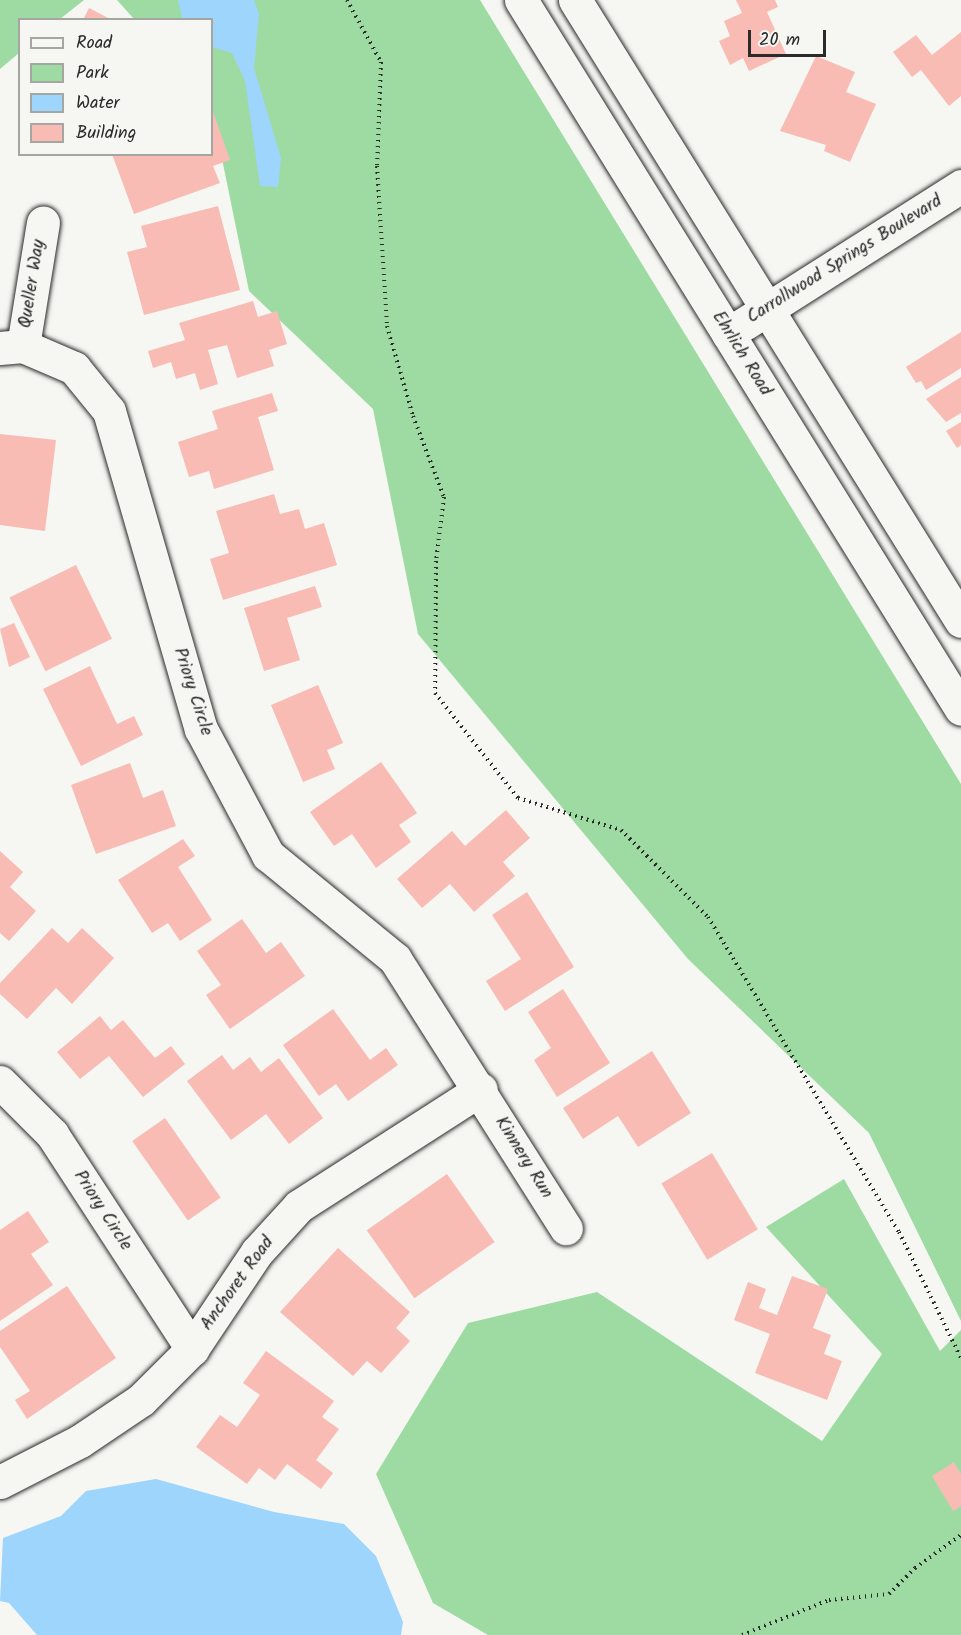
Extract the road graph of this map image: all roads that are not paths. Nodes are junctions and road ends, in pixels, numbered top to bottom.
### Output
1 (521, 0) edge
2 (575, 0) edge
3 (961, 186) edge
4 (43, 223) dead end
5 (766, 310) junction
6 (728, 334) junction
7 (11, 347) edge
8 (961, 621) edge
9 (961, 709) edge
10 (0, 1082) edge
11 (480, 1089) junction
12 (566, 1228) dead end
13 (192, 1349) junction
14 (0, 1482) edge

1 - 6 street, Ehrlich Road
2 - 5 street
3 - 5 street, Carrollwood Springs Boulevard
4 - 7 street, Queller Way
5 - 6 street, Carrollwood Springs Boulevard
5 - 8 street
6 - 9 street, Ehrlich Road
7 - 11 street, Priory Circle
10 - 13 street, Priory Circle
11 - 12 street, Kinnery Run
11 - 13 street, Anchoret Road
13 - 14 street, Anchoret Road

